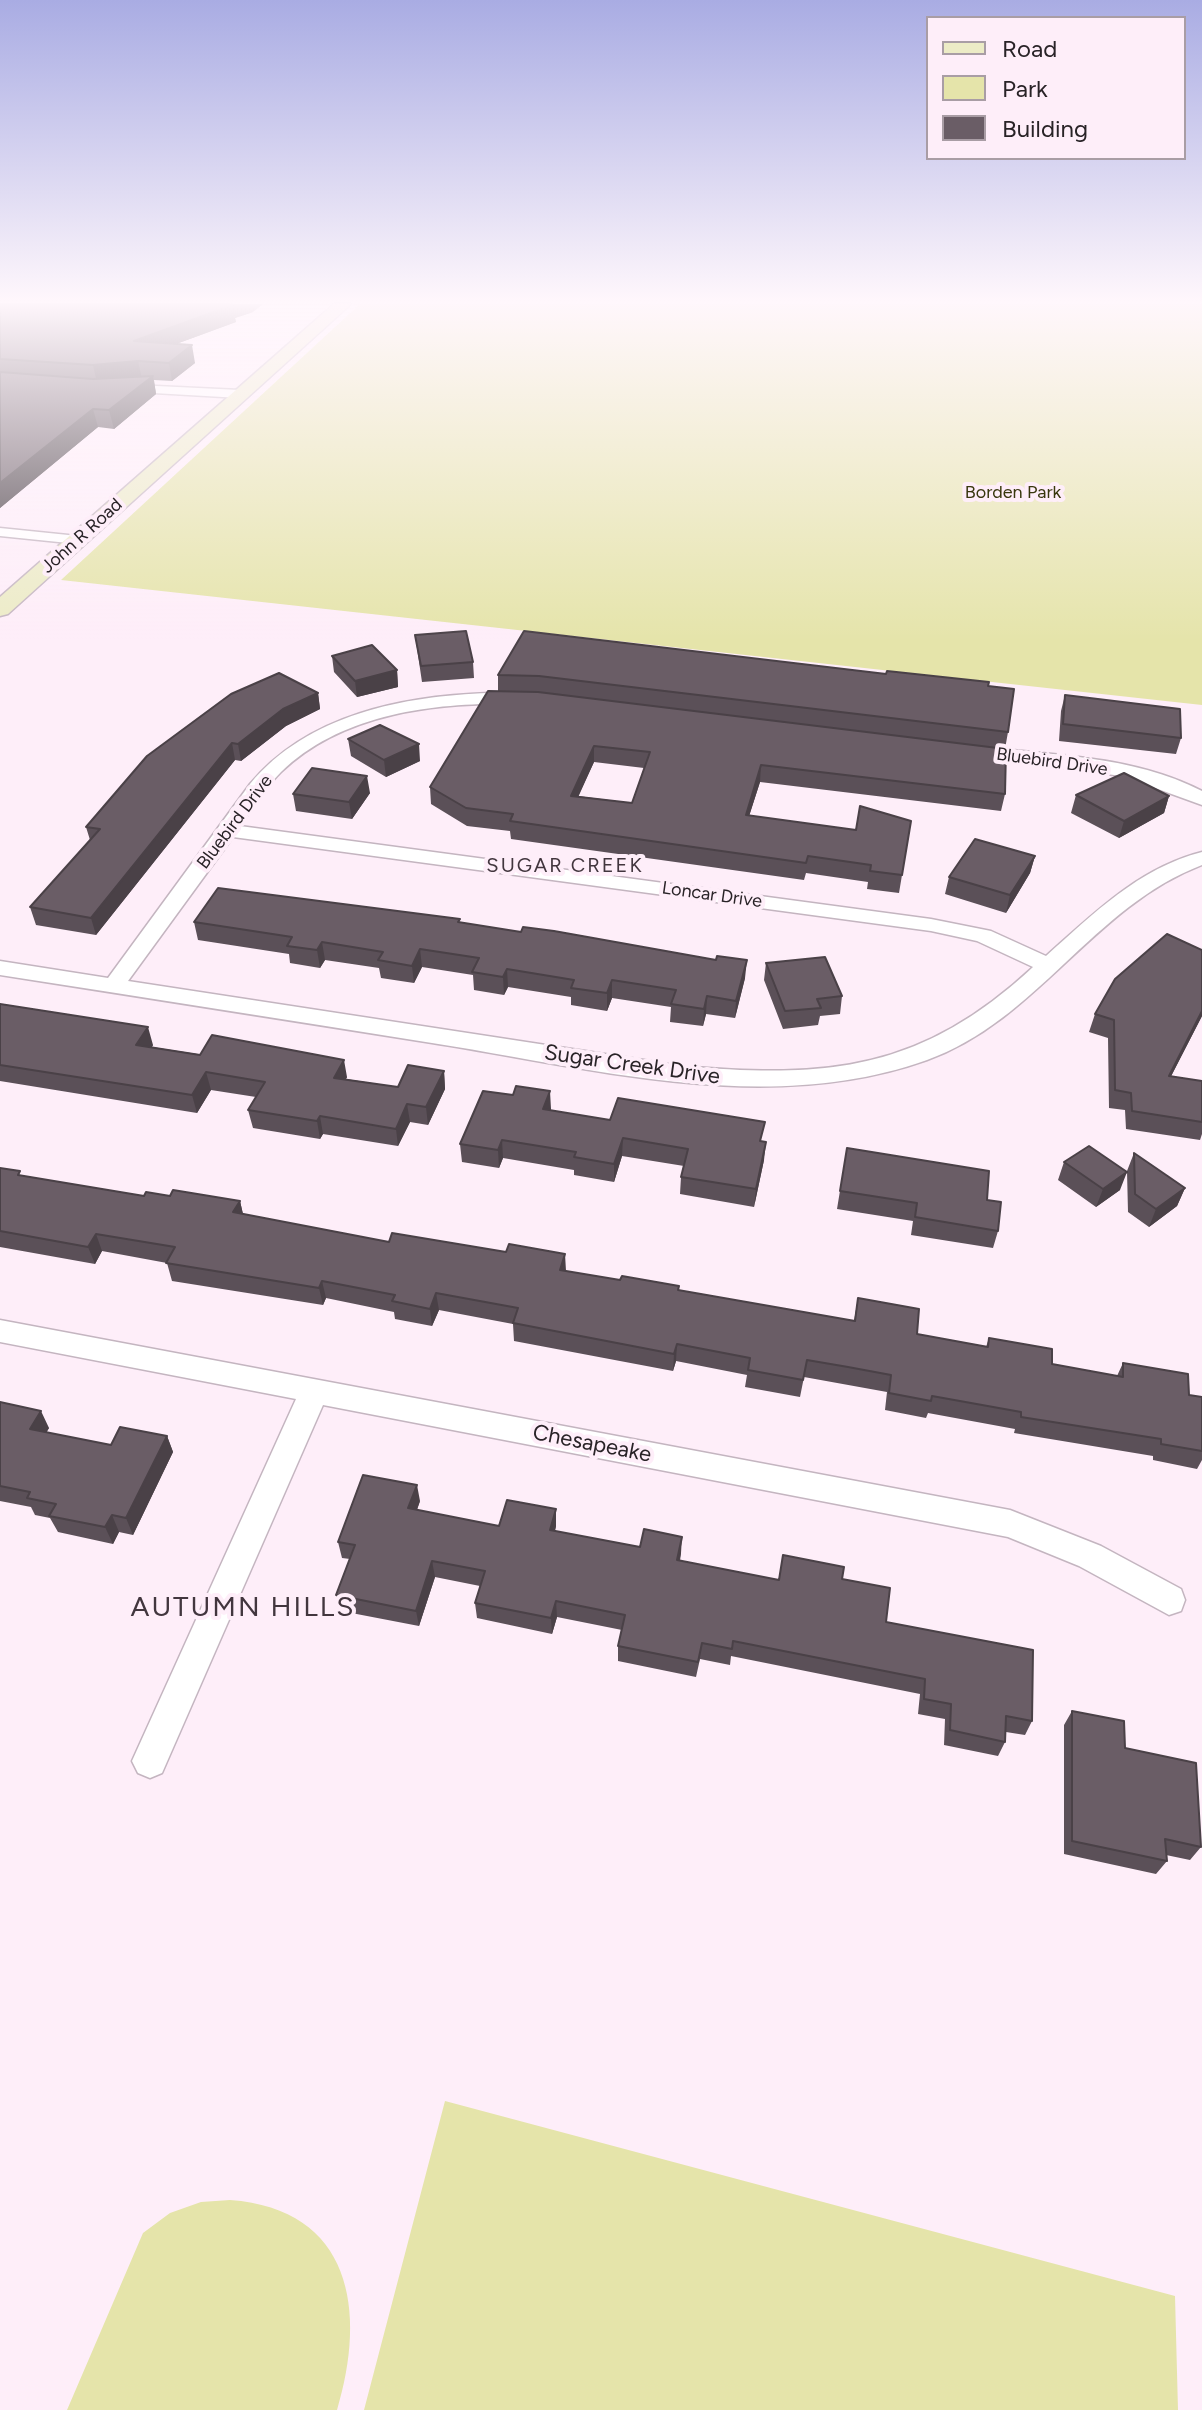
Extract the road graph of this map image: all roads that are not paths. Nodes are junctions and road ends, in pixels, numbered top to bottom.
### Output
1 (215, 416) edge
2 (0, 532) edge
3 (78, 540) junction
4 (0, 609) edge
5 (539, 700) edge
6 (957, 750) edge
7 (1202, 799) edge
8 (227, 830) junction
9 (1202, 858) edge
10 (1048, 965) junction
11 (0, 968) edge
12 (113, 986) junction
13 (0, 1331) edge
14 (314, 1391) junction
15 (1169, 1600) dead end
16 (150, 1761) dead end

1 - 3 main road, John R Road
2 - 3 street
3 - 4 main road, John R Road
5 - 8 street, Bluebird Drive
6 - 7 street, Bluebird Drive
8 - 10 street, Loncar Drive
8 - 12 street, Bluebird Drive
9 - 10 street, Sugar Creek Drive
10 - 12 street, Sugar Creek Drive
11 - 12 street, Sugar Creek Drive
13 - 14 street, Chesapeake
14 - 15 street, Chesapeake
14 - 16 street

